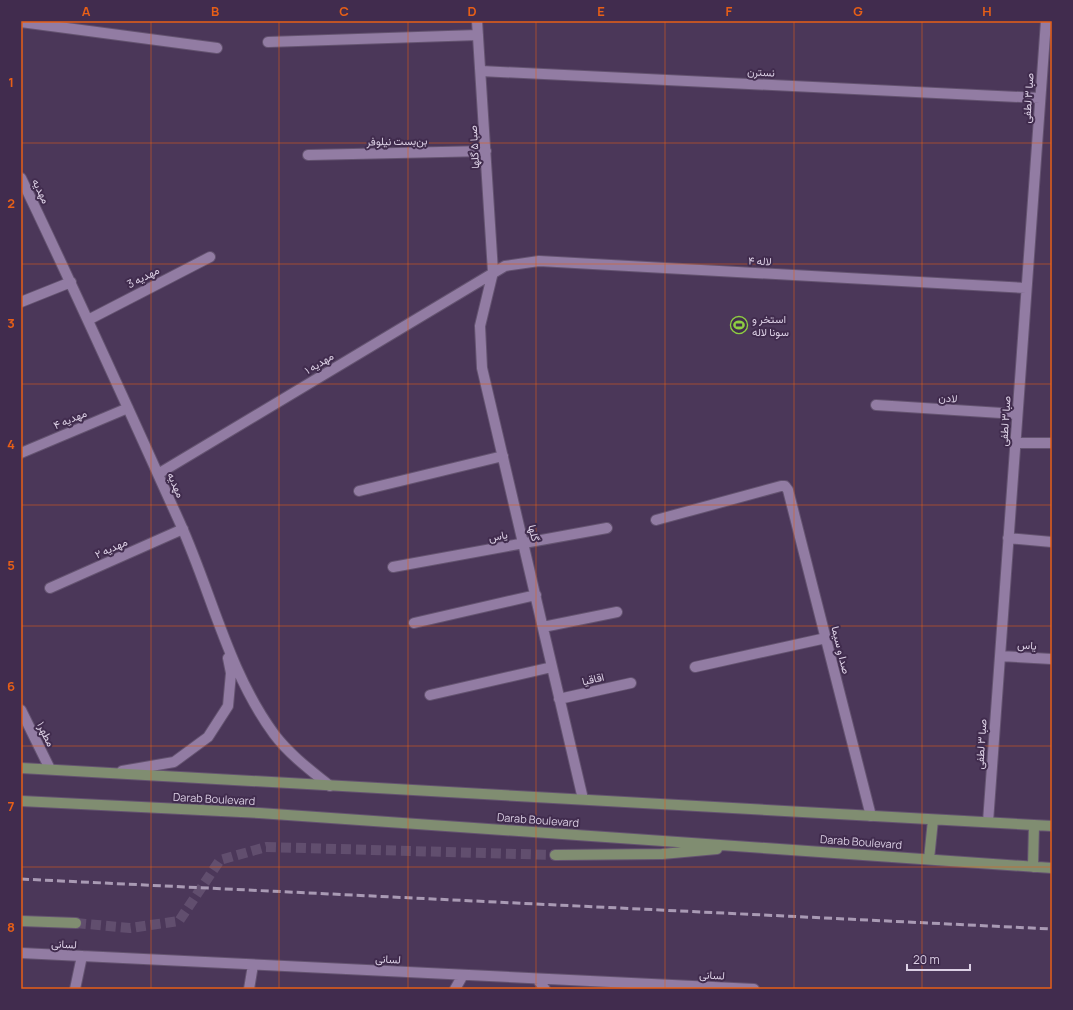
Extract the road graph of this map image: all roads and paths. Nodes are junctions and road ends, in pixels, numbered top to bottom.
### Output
1 (478, 21) edge
2 (1046, 21) edge
3 (21, 22) edge
4 (478, 35) junction
5 (268, 42) dead end
6 (217, 48) dead end
7 (481, 71) junction
8 (1040, 98) junction
9 (486, 151) junction
10 (308, 155) dead end
11 (21, 178) edge
12 (210, 257) dead end
13 (493, 272) junction
14 (71, 282) junction
15 (1026, 288) junction
16 (21, 302) edge
17 (88, 320) junction
18 (876, 405) dead end
19 (128, 408) junction
20 (1018, 414) junction
21 (1015, 443) junction
22 (1052, 443) edge
23 (21, 453) edge
24 (503, 456) junction
25 (158, 474) junction
26 (359, 491) dead end
27 (656, 520) dead end
28 (607, 528) dead end
29 (183, 529) junction
30 (1008, 538) junction
31 (1052, 542) edge
32 (524, 544) junction
33 (393, 567) dead end
34 (50, 588) dead end
35 (536, 595) junction
36 (617, 612) dead end
37 (414, 623) dead end
38 (543, 627) junction
39 (826, 638) junction
40 (225, 640) junction
41 (1000, 656) junction
42 (1052, 659) edge
43 (552, 667) junction
44 (695, 667) dead end
45 (631, 683) dead end
46 (430, 695) dead end
47 (560, 699) junction
48 (21, 710) edge
49 (21, 768) edge
50 (50, 769) junction
51 (111, 773) junction
52 (330, 786) junction
53 (582, 799) junction
54 (21, 801) edge
55 (871, 816) junction
56 (933, 820) junction
57 (988, 822) junction
58 (1034, 825) junction
59 (1052, 826) edge
60 (748, 846) junction
61 (555, 855) tunnel mouth
62 (929, 859) junction
63 (1033, 867) junction
64 (1052, 868) edge
65 (21, 921) edge
66 (76, 923) tunnel mouth
67 (21, 953) edge
68 (82, 956) junction
69 (253, 965) junction
70 (463, 975) junction
71 (537, 979) junction
72 (75, 989) edge
73 (249, 989) edge
74 (455, 989) edge
75 (545, 989) edge
76 (754, 989) edge

1 - 4 street, صبا ۵ گلها
2 - 8 street, صبا ۳ لطفی
3 - 6 street
4 - 5 street
4 - 7 street, صبا ۵ گلها
7 - 8 street, نسترن
7 - 9 street, صبا ۵ گلها
8 - 15 street, صبا ۳ لطفی
9 - 10 street, بن‌بست نیلوفر
9 - 13 street, صبا ۵ گلها
11 - 14 street, مهدیه
12 - 17 street, مهدیه 3
13 - 15 street, لاله ۴
13 - 24 street, گلها
13 - 25 street, مهدیه ۱
14 - 16 street
14 - 17 street, مهدیه
15 - 20 street, صبا ۳ لطفی
17 - 19 street, مهدیه
18 - 20 street, لادن
19 - 23 street, مهدیه ۴
19 - 25 street, مهدیه
20 - 21 street, صبا ۳ لطفی
21 - 22 street
21 - 30 street, صبا ۳ لطفی
24 - 26 street
24 - 32 street, گلها
25 - 29 street, مهدیه
27 - 39 street, صدا و سیما
28 - 32 street, یاس
29 - 34 street, مهدیه ۲
29 - 40 street, مهدیه
30 - 31 street
30 - 41 street, صبا ۳ لطفی
32 - 33 street, یاس
32 - 35 street, گلها
35 - 37 street
35 - 38 street, گلها
36 - 38 street
38 - 43 street, گلها
39 - 44 street
39 - 55 street, صدا و سیما
40 - 51 street
40 - 52 street, مهدیه
41 - 42 street, یاس
41 - 57 street, صبا ۳ لطفی
43 - 46 street
43 - 47 street, گلها
45 - 47 street, اقاقیا
47 - 53 street, گلها
48 - 50 street, مطهر۱
49 - 50 main road, Darab Boulevard
50 - 51 main road, Darab Boulevard
51 - 52 main road, Darab Boulevard
52 - 53 main road, Darab Boulevard
53 - 55 main road, Darab Boulevard
54 - 60 main road, Darab Boulevard
55 - 56 main road, Darab Boulevard
56 - 57 main road, Darab Boulevard
56 - 62 main road
57 - 58 main road, Darab Boulevard
58 - 59 main road, Darab Boulevard
58 - 63 main road
60 - 61 main road
60 - 62 main road, Darab Boulevard
62 - 63 main road, Darab Boulevard
63 - 64 main road, Darab Boulevard
65 - 66 main road
67 - 68 street, لسانی
68 - 69 street, لسانی
68 - 72 street
69 - 70 street, لسانی
69 - 73 street
70 - 71 street, لسانی
70 - 74 street
71 - 75 street
71 - 76 street, لسانی

